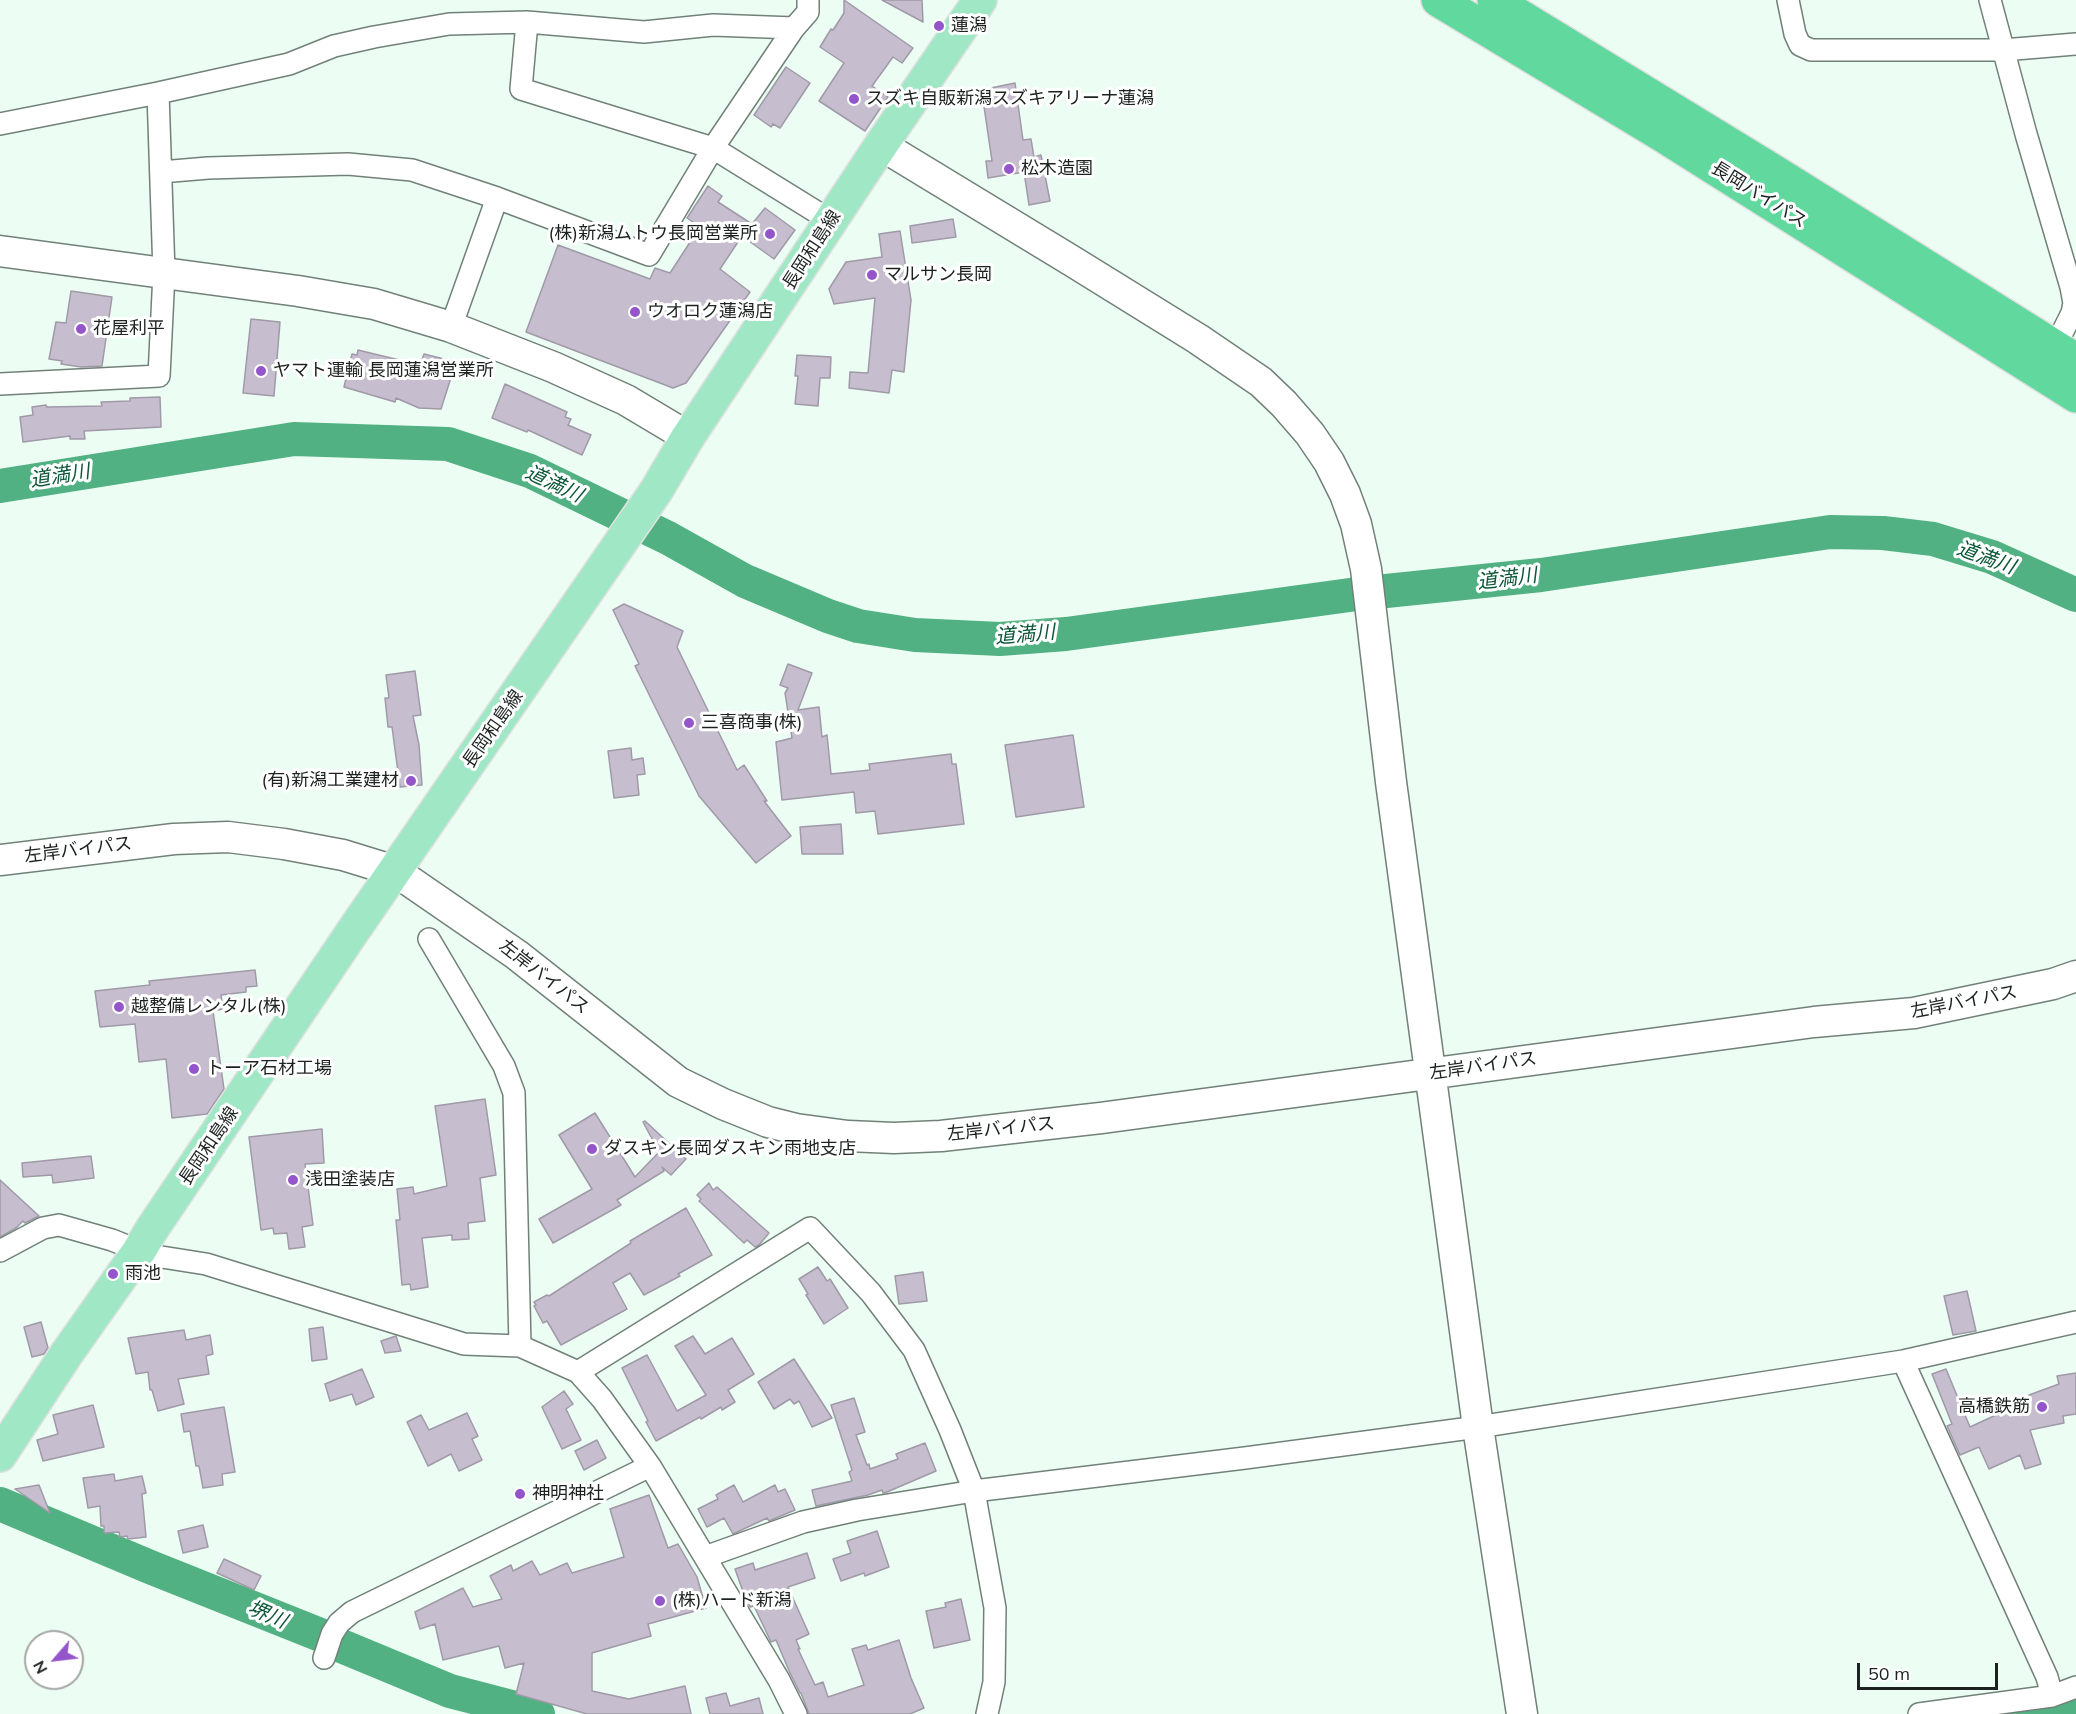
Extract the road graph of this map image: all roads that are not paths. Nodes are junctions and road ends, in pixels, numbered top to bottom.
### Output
1 (808, 0) edge
2 (980, 0) edge
3 (1438, 0) edge
4 (1788, 0) edge
5 (1990, 0) edge
6 (1499, 1) edge
7 (527, 22) junction
8 (794, 28) junction
9 (2076, 44) edge
10 (2003, 50) junction
11 (158, 93) junction
12 (0, 124) edge
13 (881, 145) junction
14 (713, 148) junction
15 (161, 172) junction
16 (497, 198) junction
17 (831, 221) junction
18 (0, 251) edge
19 (164, 273) junction
20 (451, 327) junction
21 (2065, 354) edge
22 (0, 384) edge
23 (2076, 396) edge
24 (687, 437) junction
25 (0, 860) edge
26 (395, 871) junction
27 (429, 939) dead end
28 (2076, 976) edge
29 (1432, 1073) junction
30 (0, 1251) edge
31 (140, 1251) junction
32 (2076, 1322) edge
33 (520, 1346) junction
34 (1903, 1361) junction
35 (578, 1372) junction
36 (1478, 1427) junction
37 (0, 1455) edge
38 (650, 1466) junction
39 (974, 1491) junction
40 (705, 1557) junction
41 (324, 1658) dead end
42 (2076, 1687) edge
43 (2052, 1696) junction
44 (796, 1714) edge
45 (987, 1714) edge
46 (1522, 1714) edge
47 (1919, 1714) edge

1 - 8 street
2 - 13 main road, 長岡和島線
3 - 23 highway, 長岡バイパス
4 - 10 street
5 - 10 street
6 - 21 highway, 長岡バイパス
7 - 8 street
7 - 11 street
7 - 14 street
8 - 14 street
9 - 10 street
10 - 21 street
11 - 12 street
11 - 15 street
13 - 17 main road, 長岡和島線
13 - 29 street
14 - 16 street
14 - 17 street
15 - 16 street
15 - 19 street
16 - 20 street
17 - 24 main road, 長岡和島線
18 - 19 street
19 - 20 street
19 - 22 street
20 - 24 street
24 - 26 main road, 長岡和島線
25 - 26 street, 左岸バイパス
26 - 29 street, 左岸バイパス
26 - 31 main road, 長岡和島線
27 - 33 street
28 - 29 street, 左岸バイパス
29 - 36 street
30 - 31 street
31 - 33 street
31 - 37 main road, 長岡和島線
32 - 34 street
33 - 35 street
34 - 36 street
34 - 43 street
35 - 38 street
35 - 39 street
36 - 39 street
36 - 46 street
38 - 40 street
38 - 41 street
39 - 40 street
39 - 45 street
40 - 44 street
42 - 43 street
43 - 47 street

